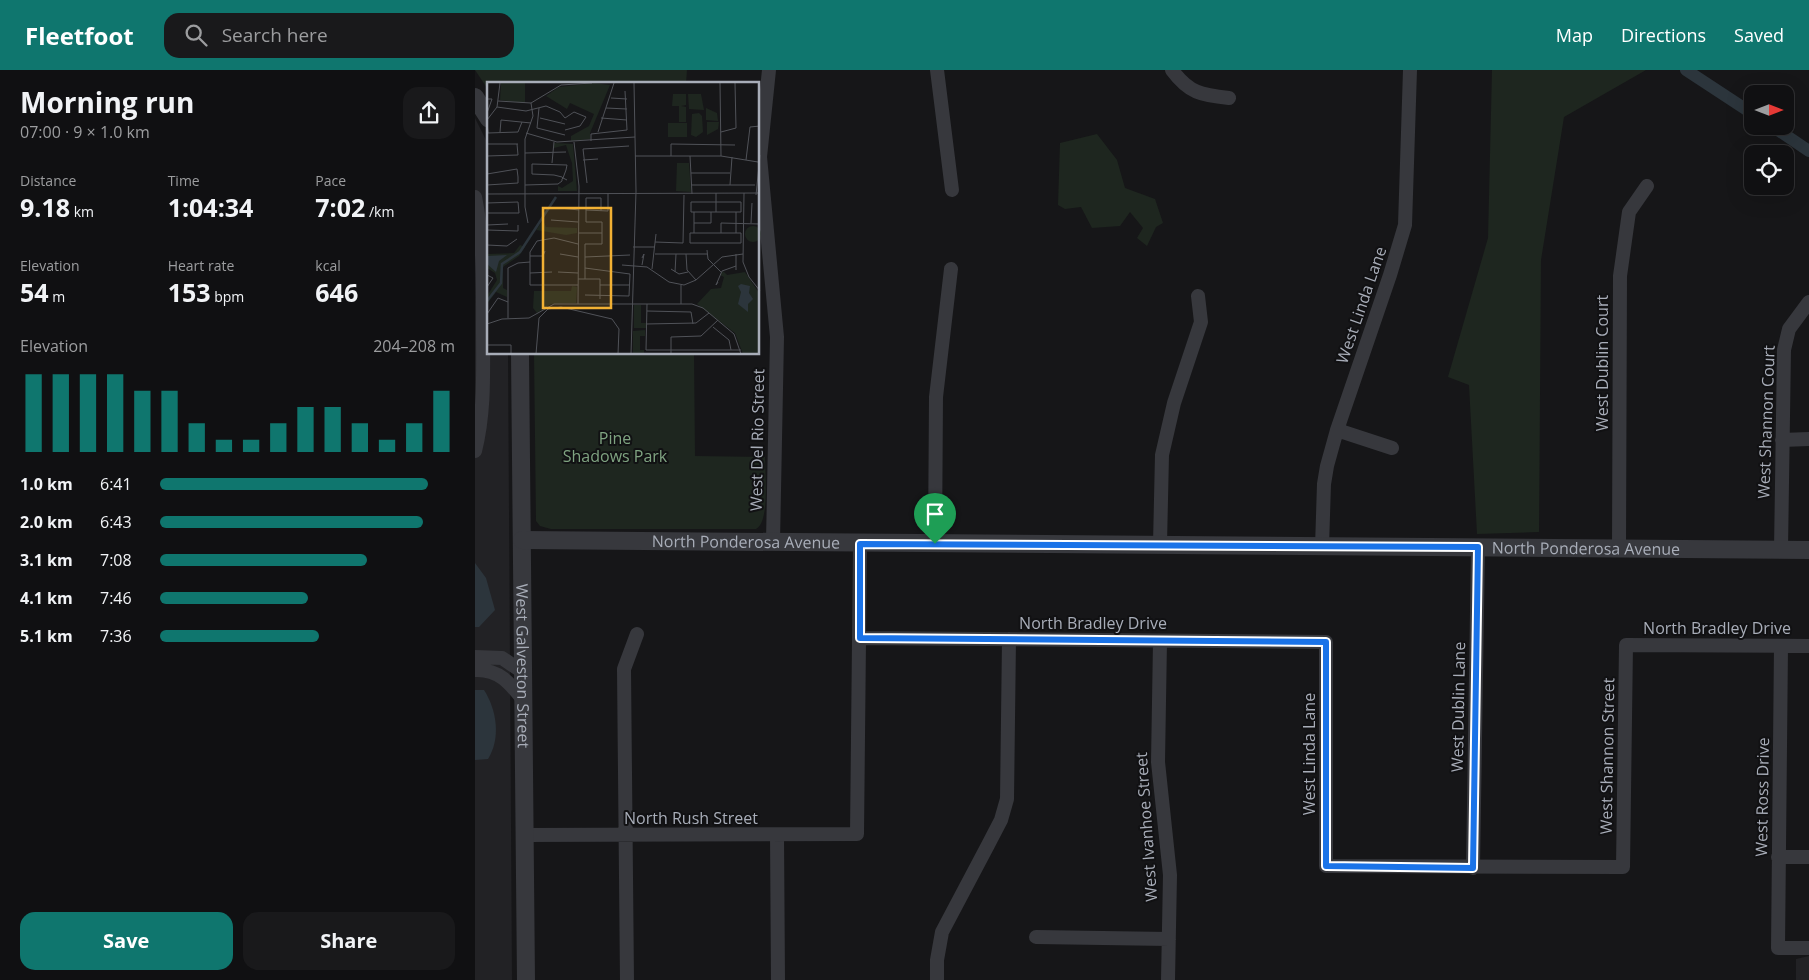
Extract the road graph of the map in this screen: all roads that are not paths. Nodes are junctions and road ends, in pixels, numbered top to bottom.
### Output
1 (769, 70) edge
2 (937, 70) edge
3 (1172, 70) edge
4 (1410, 70) edge
5 (475, 97) edge
6 (1229, 98) dead end
7 (487, 116) edge
8 (1647, 186) dead end
9 (952, 190) dead end
10 (475, 197) edge
11 (951, 269) dead end
12 (1198, 296) dead end
13 (1809, 302) edge
14 (519, 355) edge
15 (1337, 430) junction
16 (1809, 439) edge
17 (1782, 440) junction
18 (1392, 448) dead end
19 (475, 451) edge
20 (522, 540) junction
21 (773, 542) junction
22 (860, 544) junction
23 (935, 544) junction
24 (1160, 544) junction
25 (1322, 547) junction
26 (1478, 547) junction
27 (1619, 547) junction
28 (1781, 550) junction
29 (1809, 550) edge
30 (637, 634) dead end
31 (860, 638) junction
32 (1009, 639) junction
33 (1160, 640) junction
34 (1326, 642) joint
35 (1625, 645) joint
36 (1781, 646) junction
37 (1809, 646) edge
38 (475, 657) edge
39 (475, 670) edge
40 (523, 673) junction
41 (524, 701) junction
42 (525, 835) junction
43 (624, 835) junction
44 (777, 835) junction
45 (1778, 857) junction
46 (1809, 857) edge
47 (1473, 868) junction
48 (1036, 936) dead end
49 (1169, 939) junction
50 (1809, 948) edge
51 (526, 980) edge
52 (627, 980) edge
53 (778, 980) edge
54 (937, 980) edge
55 (1168, 980) edge

1 - 21 street, West Del Rio Street
2 - 9 street
3 - 6 street
4 - 15 street, West Linda Lane
5 - 7 street
8 - 27 street, West Dublin Court
10 - 19 street
11 - 23 street
12 - 24 street
13 - 17 street, West Shannon Court
14 - 20 street, West Galveston Street
15 - 18 street
15 - 25 street, West Linda Lane
16 - 17 street
17 - 28 street, West Shannon Court
20 - 21 street, North Ponderosa Avenue
20 - 40 street, West Galveston Street
21 - 22 street, North Ponderosa Avenue
22 - 23 street, North Ponderosa Avenue
22 - 31 street
23 - 24 street, North Ponderosa Avenue
24 - 25 street, North Ponderosa Avenue
25 - 26 street, North Ponderosa Avenue
26 - 27 street, North Ponderosa Avenue
26 - 47 street, West Dublin Lane
27 - 28 street, North Ponderosa Avenue
28 - 29 street, North Ponderosa Avenue
30 - 43 street
31 - 32 street, North Bradley Drive
31 - 44 street, North Rush Street
32 - 33 street, North Bradley Drive
32 - 54 street
33 - 34 street, North Bradley Drive
33 - 49 street, West Ivanhoe Street
34 - 47 street, West Linda Lane
35 - 36 street, North Bradley Drive
35 - 47 street, West Shannon Street
36 - 37 street, North Bradley Drive
36 - 45 street, West Ross Drive
38 - 40 street
39 - 41 street
40 - 41 street, West Galveston Street
41 - 42 street, West Galveston Street
42 - 43 street, North Rush Street
42 - 51 street, West Galveston Street
43 - 44 street, North Rush Street
43 - 52 street
44 - 53 street
45 - 46 street
45 - 50 street, West Ross Drive
48 - 49 street
49 - 55 street, West Ivanhoe Street

